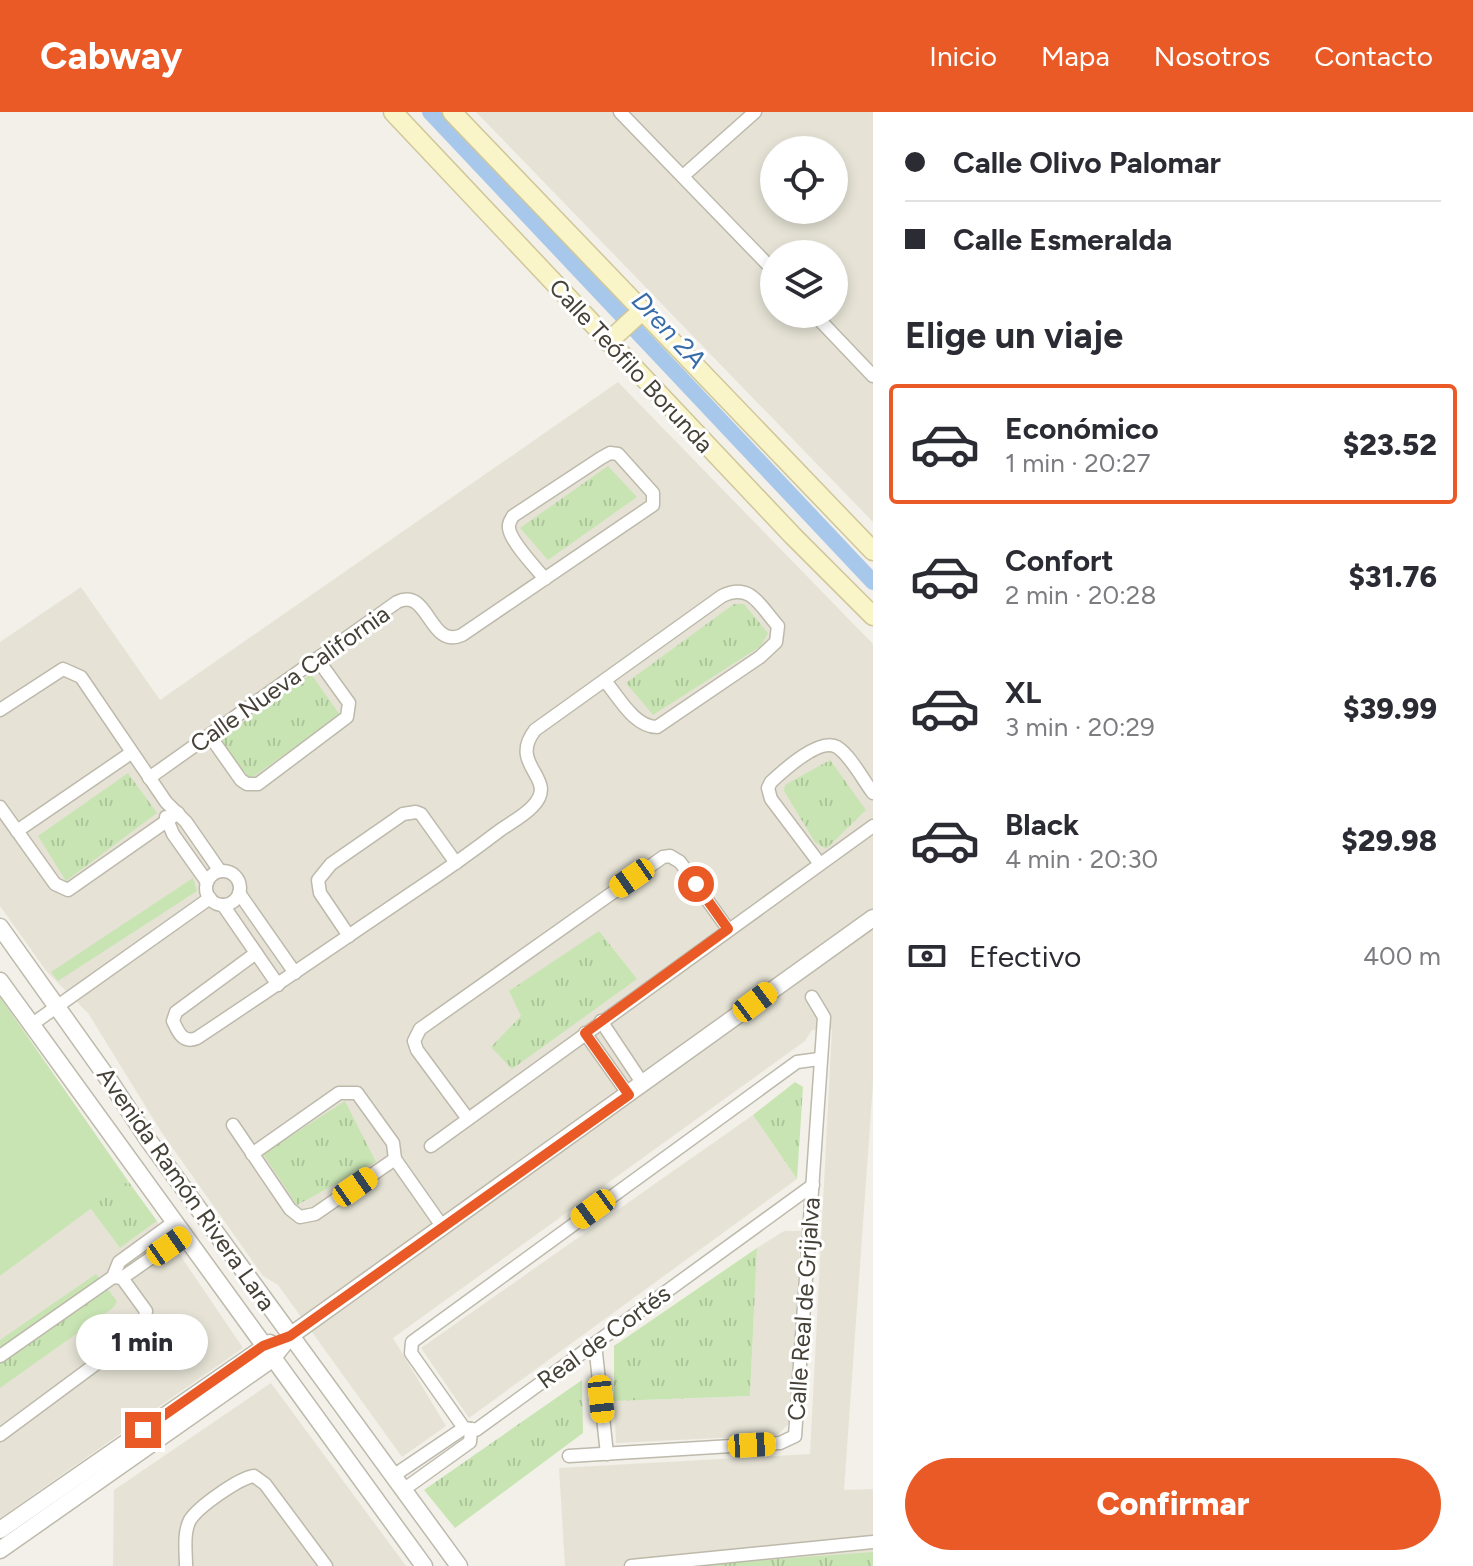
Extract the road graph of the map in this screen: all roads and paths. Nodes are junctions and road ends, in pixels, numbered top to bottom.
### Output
1 (393, 112) edge
2 (452, 112) edge
3 (620, 112) edge
4 (755, 112) edge
5 (683, 176) junction
6 (760, 256) edge
7 (640, 313) junction
8 (827, 328) edge
9 (615, 336) junction
10 (873, 376) edge
11 (873, 551) edge
12 (545, 579) junction
13 (873, 616) edge
14 (318, 660) junction
15 (605, 681) junction
16 (0, 710) edge
17 (210, 736) junction
18 (131, 753) junction
19 (149, 778) junction
20 (873, 793) edge
21 (166, 802) junction
22 (0, 807) edge
23 (178, 813) junction
24 (167, 823) junction
25 (873, 826) edge
26 (17, 831) junction
27 (456, 863) junction
28 (820, 864) junction
29 (220, 871) junction
30 (207, 882) junction
31 (239, 893) junction
32 (210, 898) junction
33 (223, 905) junction
34 (873, 918) edge
35 (0, 927) edge
36 (728, 929) junction
37 (349, 936) junction
38 (256, 953) junction
39 (295, 973) junction
40 (0, 981) edge
41 (278, 985) junction
42 (812, 997) dead end
43 (56, 1006) junction
44 (601, 1021) junction
45 (31, 1025) junction
46 (585, 1033) junction
47 (819, 1059) junction
48 (643, 1084) junction
49 (629, 1095) junction
50 (468, 1119) junction
51 (233, 1125) dead end
52 (431, 1146) dead end
53 (252, 1154) junction
54 (395, 1159) junction
55 (813, 1185) junction
56 (442, 1226) junction
57 (179, 1228) junction
58 (117, 1277) junction
59 (290, 1336) junction
60 (595, 1344) junction
61 (267, 1352) junction
62 (0, 1356) edge
63 (468, 1428) junction
64 (0, 1435) edge
65 (607, 1454) junction
66 (569, 1456) dead end
67 (398, 1483) junction
68 (0, 1530) edge
69 (873, 1542) edge
70 (0, 1550) edge
71 (186, 1566) edge
72 (326, 1566) edge
73 (424, 1566) edge
74 (459, 1566) edge
75 (631, 1566) edge

1 - 9 main road, Calle Teófilo Borunda
2 - 7 main road, Calle Teófilo Borunda
3 - 5 street
4 - 5 street
5 - 6 street
7 - 9 main road
7 - 11 main road, Calle Teófilo Borunda
8 - 10 street
9 - 13 main road, Calle Teófilo Borunda
12 - 12 street
12 - 14 street, Calle Nueva California
14 - 17 street, Calle Nueva California
14 - 17 street
15 - 15 street
15 - 27 street
16 - 18 street
17 - 19 street, Calle Nueva California
18 - 19 street
18 - 26 street
19 - 21 street
20 - 28 street
21 - 23 street
21 - 24 street
22 - 26 street
23 - 24 street
23 - 29 street
24 - 26 street
24 - 30 street
25 - 28 street
27 - 37 street
27 - 37 street
28 - 36 street
29 - 30 street
29 - 31 street
30 - 32 street
31 - 33 street
31 - 39 street
32 - 33 street
32 - 43 street
33 - 38 street
34 - 48 street
35 - 43 street, Avenida Ramón Rivera Lara
36 - 44 street
36 - 50 street
37 - 39 street
38 - 41 street
38 - 41 street
39 - 41 street
40 - 45 street, Avenida Ramón Rivera Lara
42 - 47 street, Calle Real de Grijalva
43 - 45 street
43 - 59 street, Avenida Ramón Rivera Lara
44 - 46 street
44 - 48 street
45 - 57 street, Avenida Ramón Rivera Lara
46 - 49 street
46 - 50 street
47 - 55 street, Calle Real de Grijalva
47 - 63 street
48 - 49 street
49 - 56 street
50 - 52 street
51 - 53 street
53 - 54 street
53 - 54 street
54 - 56 street
55 - 60 street, Real de Cortés
55 - 65 street, Calle Real de Grijalva
56 - 59 street
57 - 58 street
57 - 61 street, Avenida Ramón Rivera Lara
58 - 62 street
58 - 64 street
59 - 61 street
59 - 67 street, Avenida Ramón Rivera Lara
60 - 63 street, Real de Cortés
60 - 65 street
61 - 68 street
61 - 70 street
61 - 73 street, Avenida Ramón Rivera Lara
63 - 67 street, Real de Cortés
65 - 66 street, Calle Real de Grijalva
67 - 74 street, Avenida Ramón Rivera Lara
69 - 75 street
71 - 72 street

